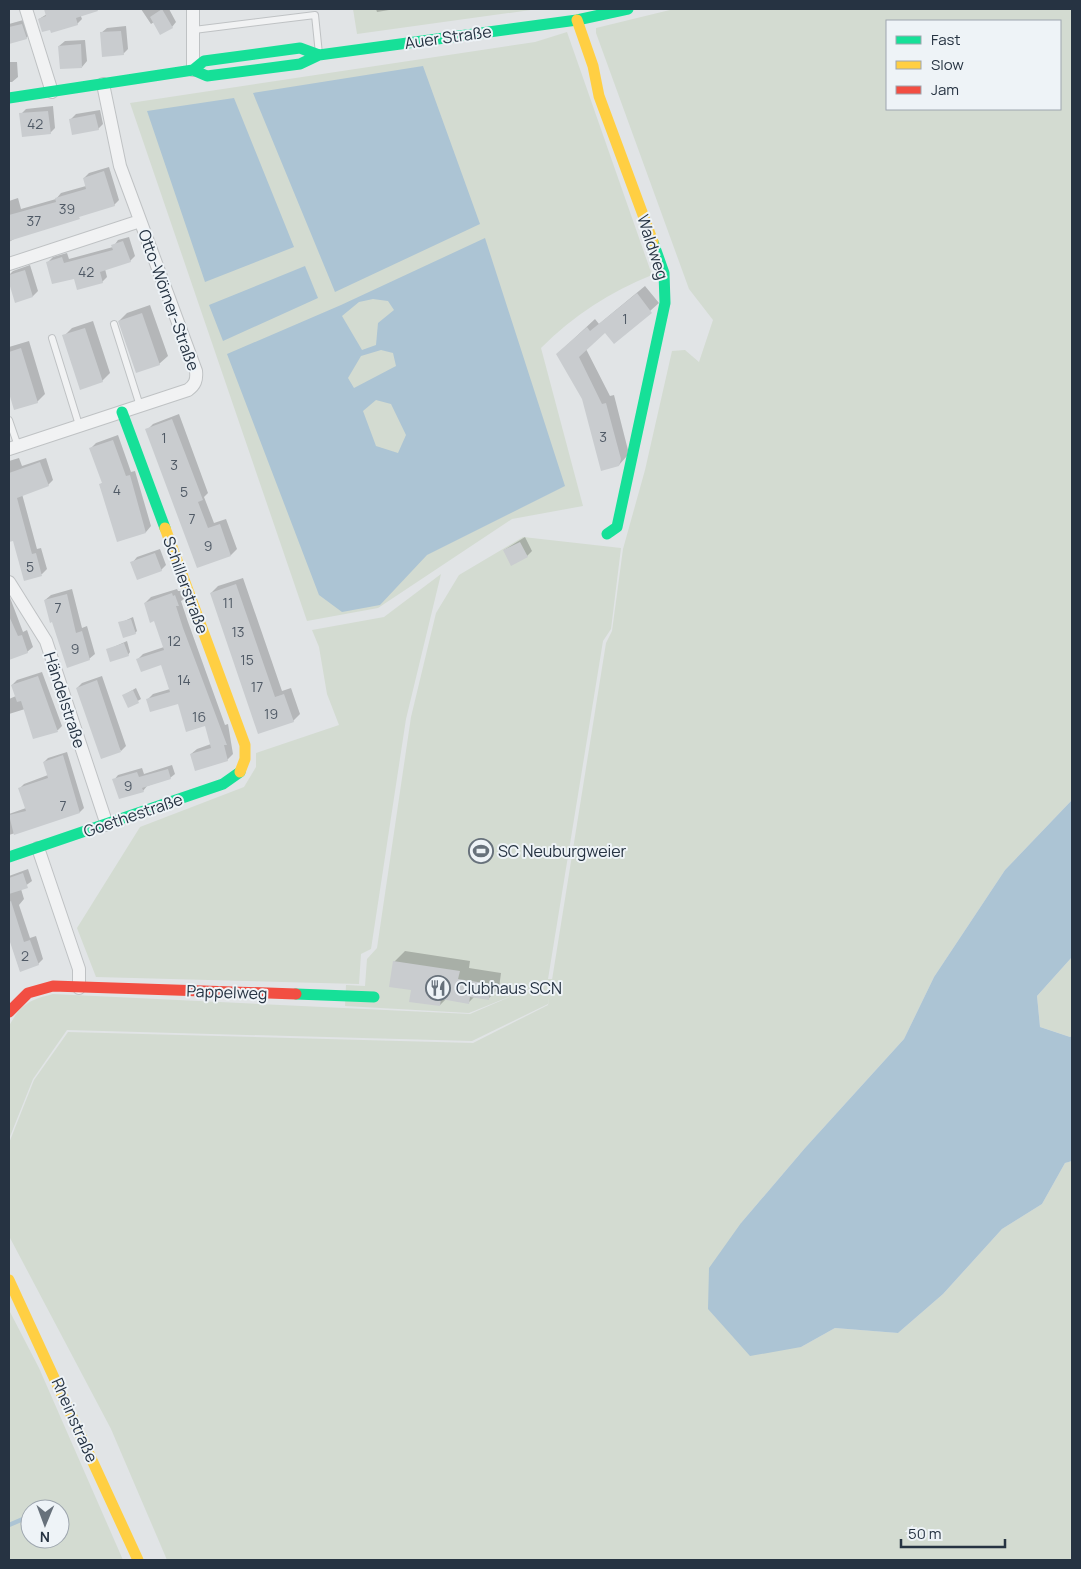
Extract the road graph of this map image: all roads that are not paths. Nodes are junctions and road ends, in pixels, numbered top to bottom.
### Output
1 (26, 9) edge
2 (193, 9) edge
3 (628, 9) edge
4 (578, 20) junction
5 (194, 30) junction
6 (319, 55) junction
7 (193, 70) junction
8 (103, 84) junction
9 (52, 92) junction
10 (9, 98) edge
11 (140, 221) junction
12 (9, 264) edge
13 (114, 324) dead end
14 (52, 338) dead end
15 (140, 406) junction
16 (122, 412) junction
17 (9, 420) edge
18 (80, 425) junction
19 (13, 447) edge
20 (607, 534) dead end
21 (9, 582) edge
22 (246, 759) joint
23 (107, 825) junction
24 (38, 848) junction
25 (9, 857) edge
26 (79, 988) junction
27 (374, 997) dead end
28 (9, 1012) edge
29 (9, 1280) edge
30 (138, 1560) edge

1 - 9 street
2 - 5 street
3 - 4 street, Auer Straße
4 - 6 street, Auer Straße
4 - 20 street, Waldweg
5 - 6 lane
5 - 7 street
6 - 7 street, Auer Straße
7 - 8 street, Auer Straße
8 - 9 street, Auer Straße
8 - 11 street, Otto-Wörner-Straße
9 - 10 street, Auer Straße
11 - 12 street
11 - 15 street, Otto-Wörner-Straße
13 - 15 lane
14 - 18 lane
15 - 16 street, Otto-Wörner-Straße
16 - 18 street, Otto-Wörner-Straße
16 - 22 street, Schillerstraße
17 - 19 lane
18 - 19 street, Otto-Wörner-Straße
21 - 23 street, Händelstraße
22 - 23 street, Goethestraße
23 - 24 street, Goethestraße
24 - 25 street, Goethestraße
24 - 26 street
26 - 27 street, Pappelweg
26 - 28 street, Pappelweg
29 - 30 street, Rheinstraße

